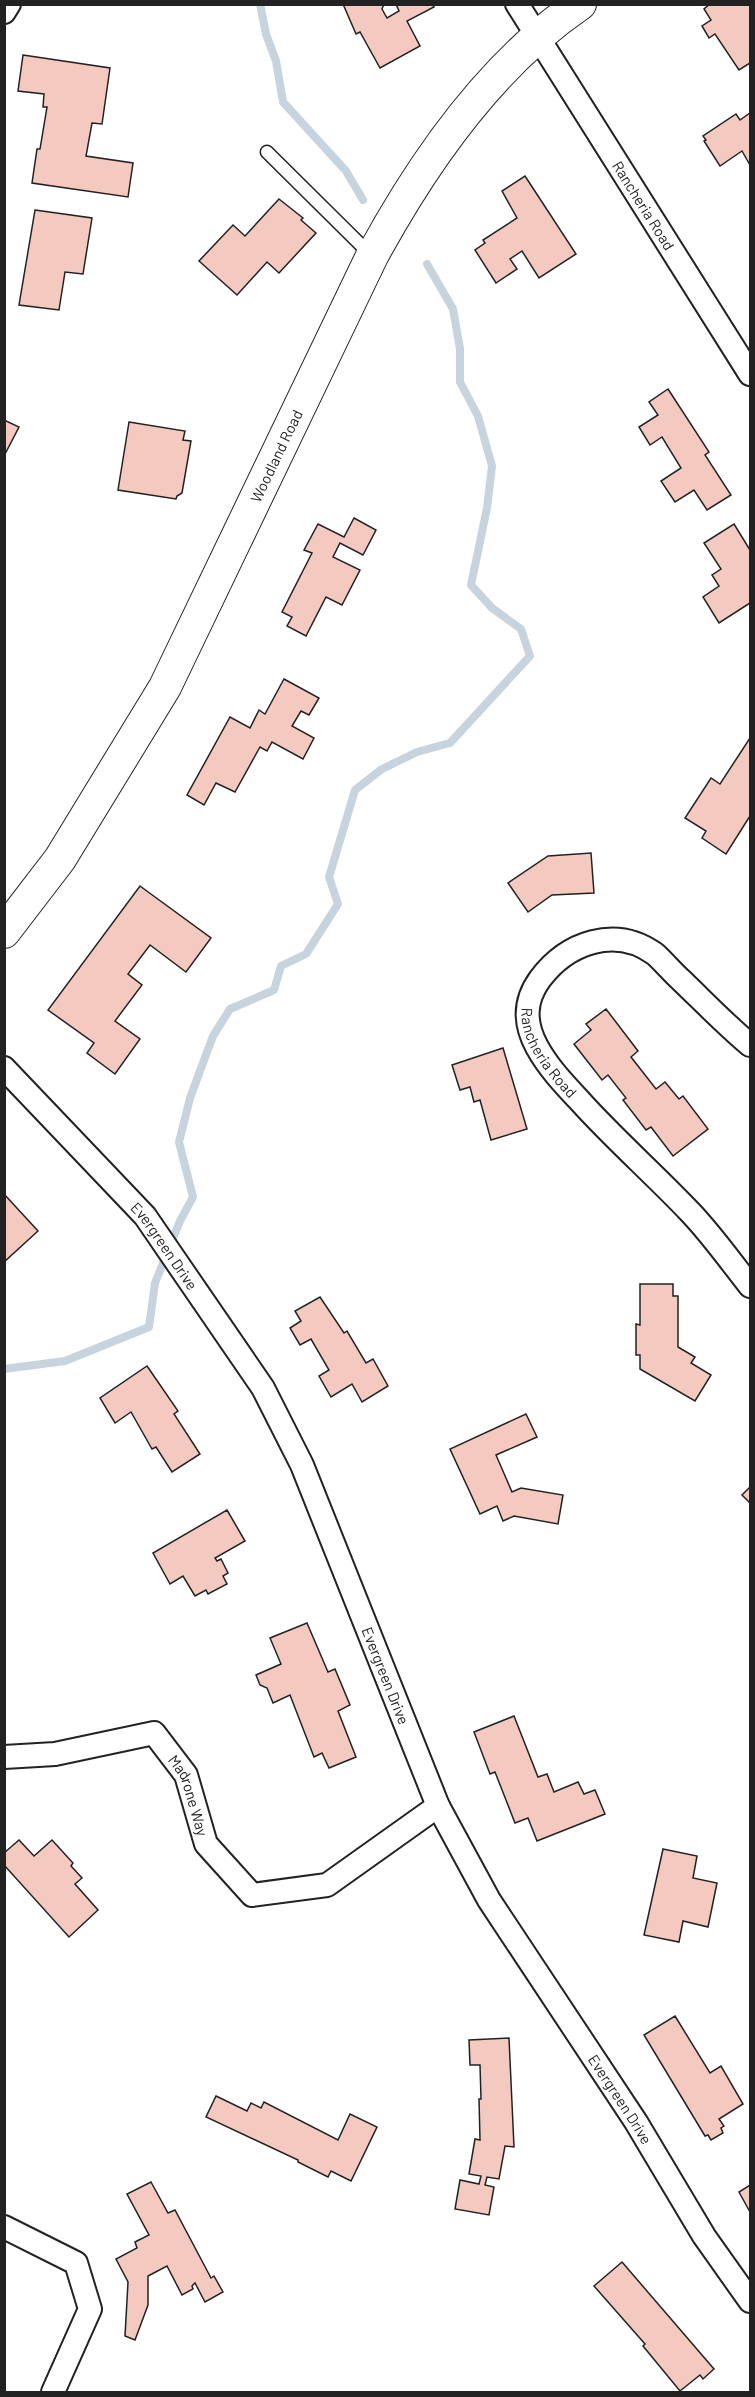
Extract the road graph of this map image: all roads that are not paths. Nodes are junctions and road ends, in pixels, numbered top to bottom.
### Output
1 (9, 4) edge
2 (517, 4) edge
3 (580, 4) edge
4 (4, 12) edge
5 (539, 37) junction
6 (267, 152) dead end
7 (372, 256) junction
8 (750, 374) edge
9 (4, 932) edge
10 (750, 1045) edge
11 (4, 1068) edge
12 (750, 1286) edge
13 (4, 1757) edge
14 (438, 1806) junction
15 (4, 2227) edge
16 (750, 2301) edge
17 (53, 2392) edge

1 - 4 street
2 - 5 street, Rancheria Road
3 - 5 street, Woodland Road
5 - 7 street, Woodland Road
5 - 8 street, Rancheria Road
6 - 7 lane
7 - 9 street, Woodland Road
10 - 12 street, Rancheria Road
11 - 14 street, Evergreen Drive
13 - 14 street, Madrone Way
14 - 16 street, Evergreen Drive
15 - 17 street

